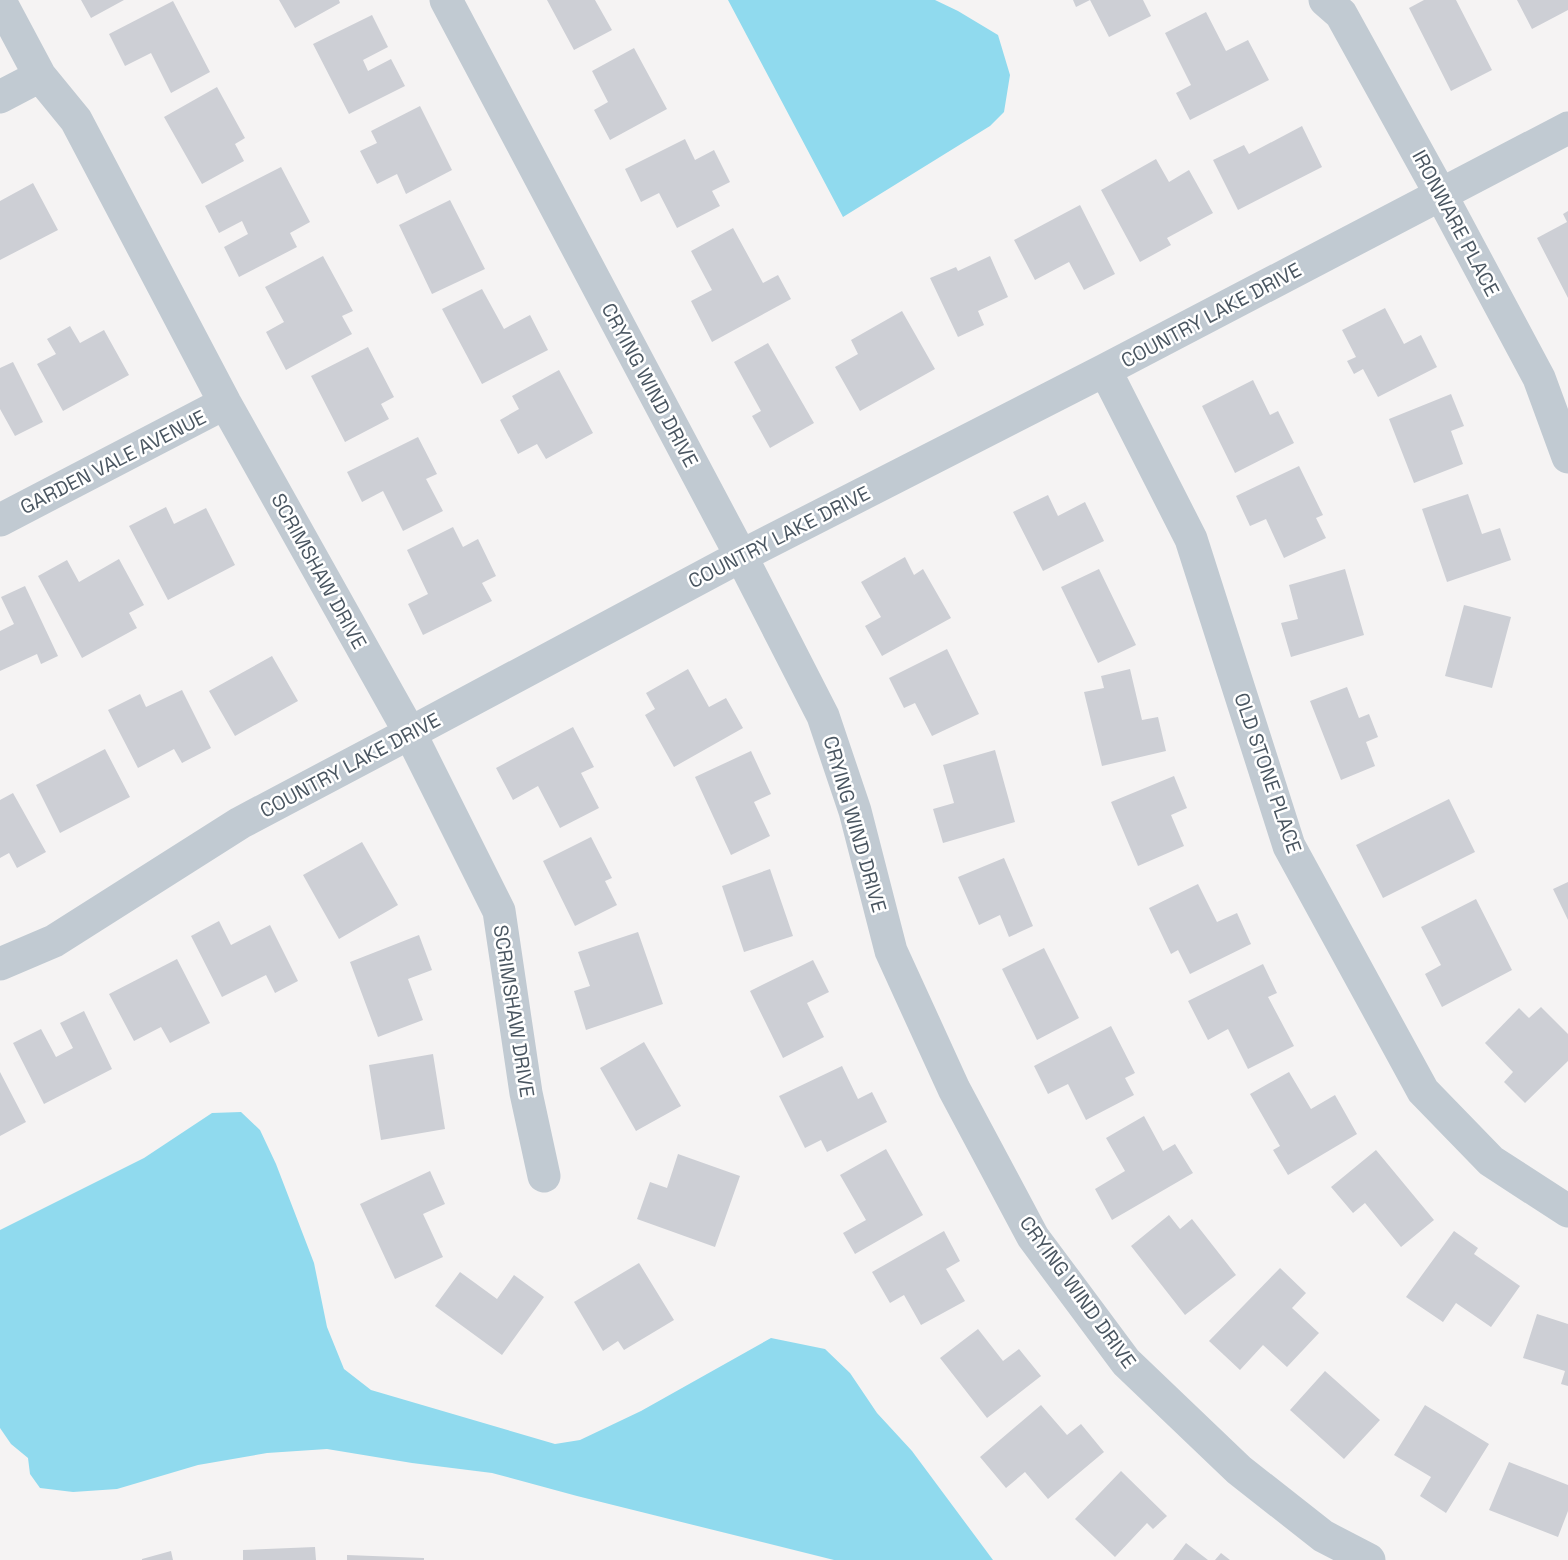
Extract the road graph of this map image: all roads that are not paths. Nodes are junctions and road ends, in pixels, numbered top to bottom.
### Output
1 (446, 0) edge
2 (1325, 0) edge
3 (0, 1) edge
4 (40, 76) junction
5 (0, 97) edge
6 (1568, 128) edge
7 (1441, 195) junction
8 (1105, 370) junction
9 (225, 403) junction
10 (1568, 457) edge
11 (0, 520) edge
12 (741, 556) junction
13 (410, 734) junction
14 (0, 964) edge
15 (544, 1176) dead end
16 (1568, 1211) edge
17 (1369, 1560) edge

1 - 12 street, CRYING WIND DRIVE
2 - 7 street, IRONWARE PLACE
3 - 4 street, SCRIMSHAW DRIVE
4 - 5 street
4 - 9 street, SCRIMSHAW DRIVE
6 - 7 street, COUNTRY LAKE DRIVE
7 - 8 street, COUNTRY LAKE DRIVE
7 - 10 street, IRONWARE PLACE
8 - 12 street, COUNTRY LAKE DRIVE
8 - 16 street, OLD STONE PLACE
9 - 11 street, GARDEN VALE AVENUE
9 - 13 street, SCRIMSHAW DRIVE
12 - 13 street, COUNTRY LAKE DRIVE
12 - 17 street, CRYING WIND DRIVE
13 - 14 street, COUNTRY LAKE DRIVE
13 - 15 street, SCRIMSHAW DRIVE

